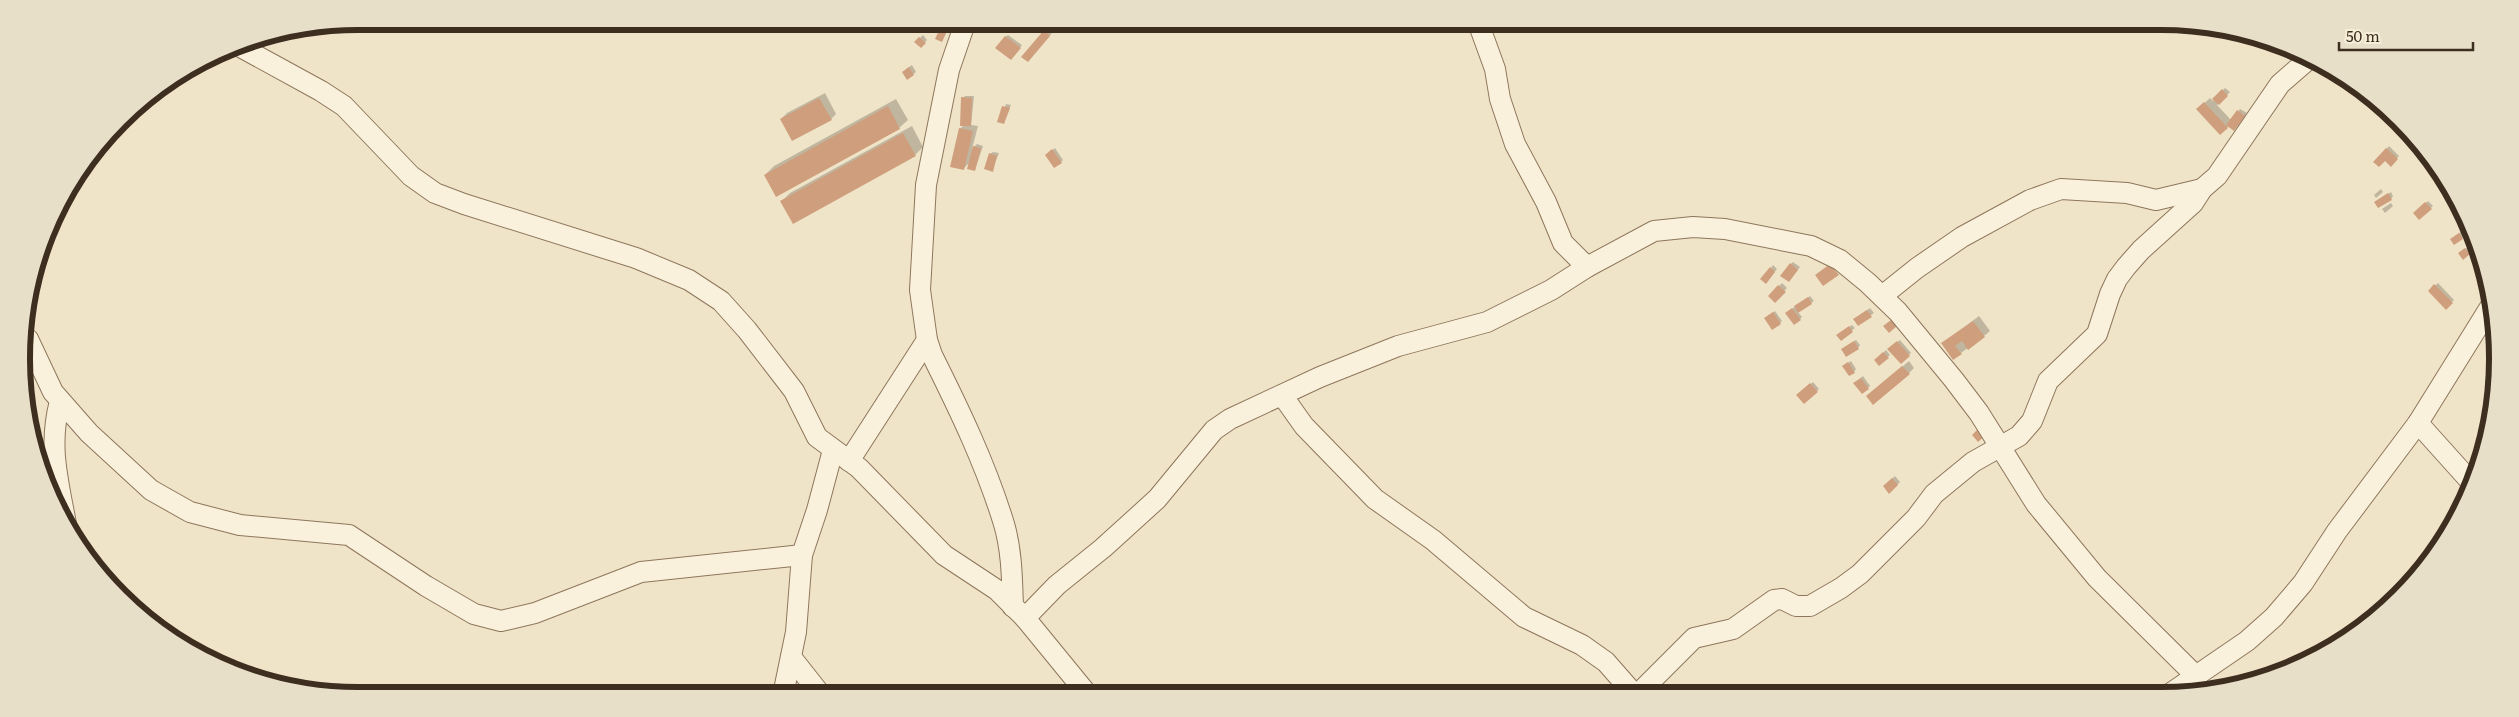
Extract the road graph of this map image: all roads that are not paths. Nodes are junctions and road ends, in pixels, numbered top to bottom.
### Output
1 (964, 30) edge
2 (1481, 30) edge
3 (246, 50) edge
4 (2304, 63) edge
5 (2202, 189) junction
6 (1587, 267) junction
7 (1882, 296) junction
8 (2486, 314) edge
9 (927, 340) junction
10 (31, 345) edge
11 (1282, 395) junction
12 (60, 401) junction
13 (2418, 423) junction
14 (2002, 447) junction
15 (841, 455) junction
16 (2467, 477) edge
17 (62, 498) edge
18 (802, 555) junction
19 (1019, 613) junction
20 (791, 657) junction
21 (2197, 677) junction
22 (2182, 686) edge
23 (785, 687) edge
24 (815, 687) edge
25 (1081, 687) edge
26 (1628, 687) edge
27 (1645, 687) edge

1 - 9 street
2 - 6 street
3 - 15 street
4 - 5 street
5 - 7 street
5 - 14 street
6 - 7 street
6 - 11 street
7 - 14 street
8 - 13 street
9 - 15 street
9 - 19 street
10 - 12 street
11 - 19 street
11 - 26 street
12 - 17 street
12 - 18 street
13 - 16 street
13 - 21 street
14 - 21 street
14 - 27 street
15 - 18 street
15 - 19 street
18 - 20 street
19 - 25 street
20 - 23 street
20 - 24 street
21 - 22 street

